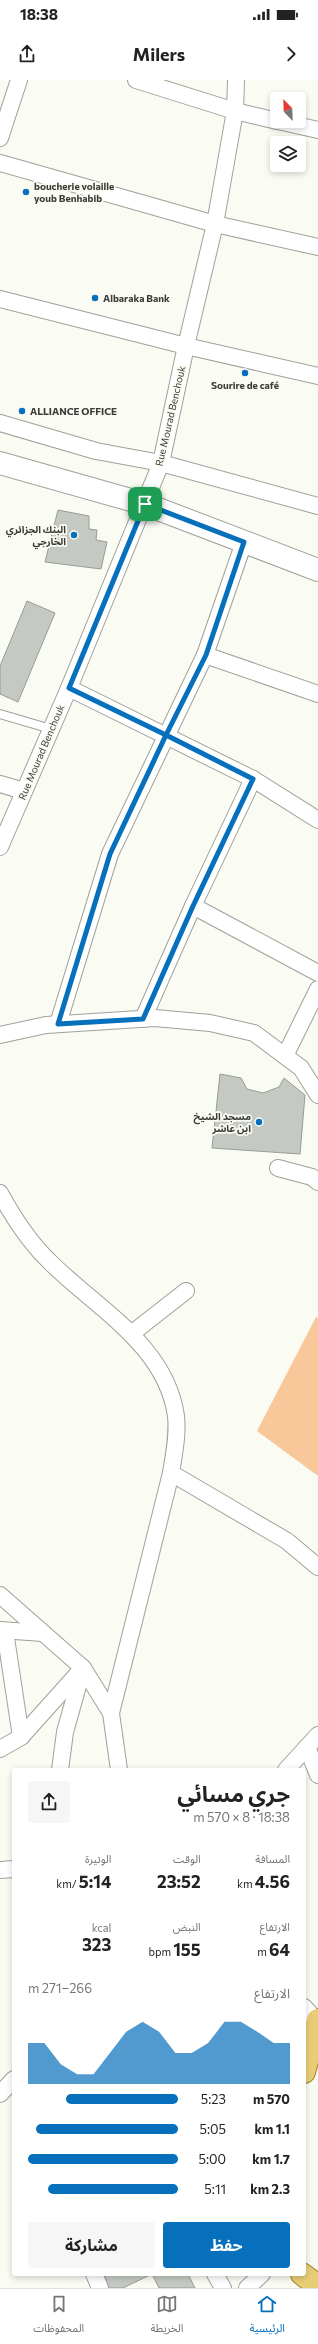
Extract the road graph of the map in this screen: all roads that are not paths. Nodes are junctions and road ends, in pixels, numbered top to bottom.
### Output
1 (19, 80) edge
2 (136, 80) edge
3 (236, 80) edge
4 (235, 112) junction
5 (270, 120) edge
6 (306, 127) edge
7 (318, 130) edge
8 (0, 138) edge
9 (0, 163) edge
10 (215, 224) junction
11 (318, 247) edge
12 (0, 299) edge
13 (186, 346) junction
14 (318, 376) edge
15 (0, 423) edge
16 (0, 463) edge
17 (161, 463) junction
18 (145, 504) junction
19 (318, 506) edge
20 (244, 542) junction
21 (318, 570) edge
22 (206, 655) junction
23 (69, 688) junction
24 (318, 694) edge
25 (0, 714) edge
26 (51, 729) junction
27 (166, 735) junction
28 (253, 779) junction
29 (0, 784) edge
30 (24, 791) junction
31 (318, 820) edge
32 (0, 846) edge
33 (193, 906) junction
34 (318, 973) edge
35 (318, 989) edge
36 (143, 1019) junction
37 (58, 1024) junction
38 (0, 1035) edge
39 (285, 1056) junction
40 (301, 1068) junction
41 (318, 1072) edge
42 (318, 1095) edge
43 (278, 1168) dead end
44 (318, 1182) edge
45 (0, 1193) edge
46 (186, 1291) dead end
47 (131, 1334) junction
48 (171, 1473) junction
49 (318, 1567) edge
50 (0, 1595) edge
51 (2, 1631) edge
52 (43, 1633) junction
53 (83, 1668) junction
54 (111, 1713) junction
55 (318, 1735) edge
56 (21, 1737) junction
57 (307, 1747) junction
58 (0, 1749) edge
59 (60, 1768) edge
60 (119, 1768) edge
61 (288, 1768) edge
62 (318, 1775) edge
63 (12, 1869) edge
64 (0, 1870) edge
65 (314, 2017) edge
66 (306, 2061) edge
67 (12, 2081) edge
68 (0, 2094) edge
69 (95, 2276) edge
70 (216, 2276) edge
71 (260, 2276) edge
72 (293, 2276) edge
73 (305, 2276) edge
74 (318, 2286) edge
75 (100, 2288) edge
76 (223, 2288) edge
77 (247, 2288) edge
78 (293, 2288) edge

1 - 8 street
2 - 4 street
3 - 4 street, Rue Mourad Benchouk
4 - 5 street
4 - 10 street, Rue Mourad Benchouk
6 - 7 street
9 - 10 street
10 - 11 street
10 - 13 street, Rue Mourad Benchouk
12 - 13 street
13 - 14 street
13 - 17 street, Rue Mourad Benchouk
15 - 17 street
16 - 18 main road
17 - 18 street, Rue Mourad Benchouk
17 - 19 street
18 - 20 main road
18 - 23 street, Rue Mourad Benchouk
20 - 21 main road
20 - 22 street
22 - 24 street
22 - 27 street
23 - 26 street, Rue Mourad Benchouk
23 - 27 street
25 - 26 lane
26 - 30 street, Rue Mourad Benchouk
27 - 28 street
27 - 37 street
28 - 31 street
28 - 33 street
29 - 30 street
30 - 32 street, Rue Mourad Benchouk
33 - 34 street
33 - 36 street
35 - 39 street
36 - 37 street
36 - 39 street
37 - 38 street
39 - 40 street
40 - 41 street
40 - 42 street
43 - 44 street
45 - 47 street
46 - 47 street
47 - 48 street
48 - 49 street
48 - 54 street
50 - 52 street
51 - 52 street
51 - 56 street
52 - 53 street
53 - 54 street
53 - 56 street
53 - 59 street
54 - 60 street
55 - 57 street
56 - 58 street
57 - 61 street
57 - 62 street
63 - 64 street
65 - 66 main road
67 - 68 street
69 - 75 street
70 - 76 street
71 - 77 street
72 - 78 main road
73 - 74 main road

